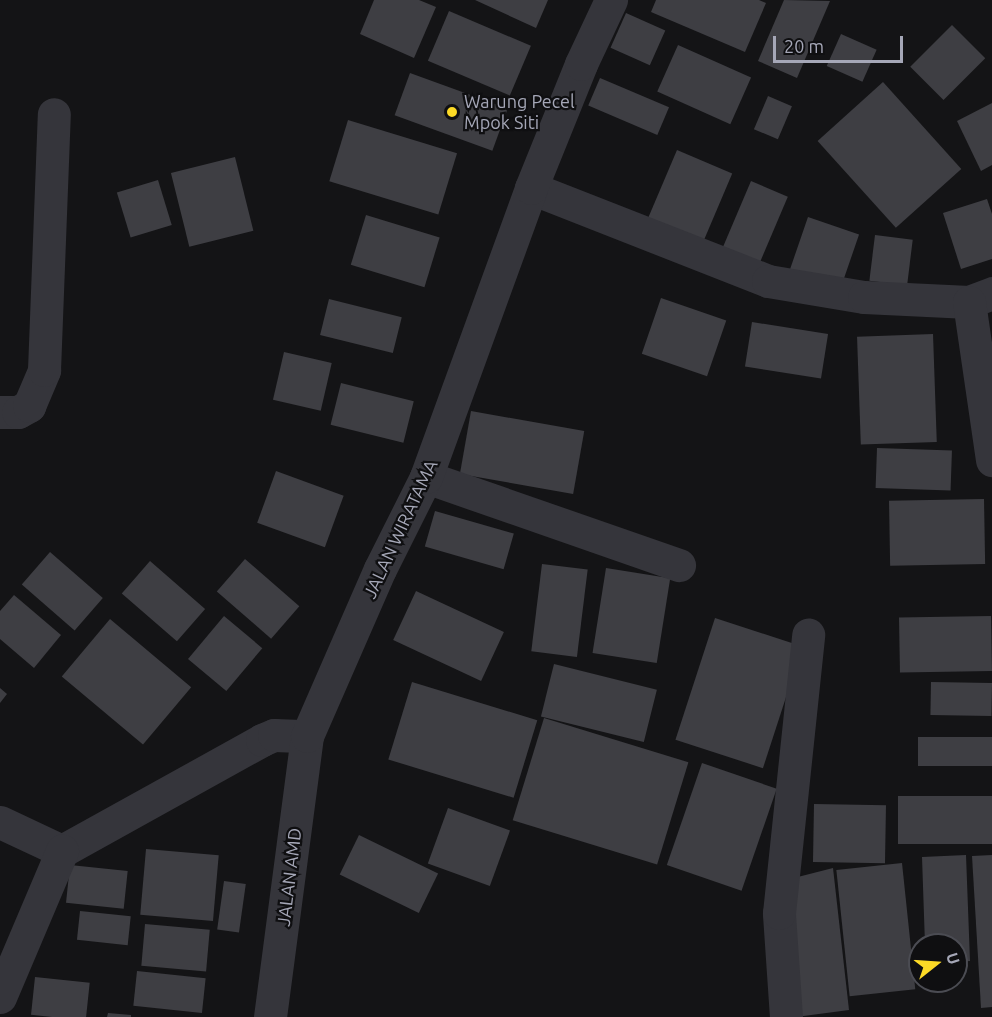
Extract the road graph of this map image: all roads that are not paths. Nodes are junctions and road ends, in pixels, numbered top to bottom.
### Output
1 (611, 0) edge
2 (54, 114) dead end
3 (531, 188) junction
4 (981, 298) edge
5 (0, 412) edge
6 (992, 460) edge
7 (426, 477) junction
8 (680, 565) dead end
9 (808, 635) dead end
10 (307, 736) junction
11 (0, 822) edge
12 (62, 850) junction
13 (0, 997) edge
14 (270, 1017) edge
15 (786, 1017) edge

1 - 3 street, JALAN WIRATAMA
2 - 5 street
3 - 4 street
3 - 7 street, JALAN WIRATAMA
4 - 6 street
7 - 8 street
7 - 10 street, JALAN WIRATAMA
9 - 15 street
10 - 12 street
10 - 14 street, JALAN AMD
11 - 12 street
12 - 13 street

